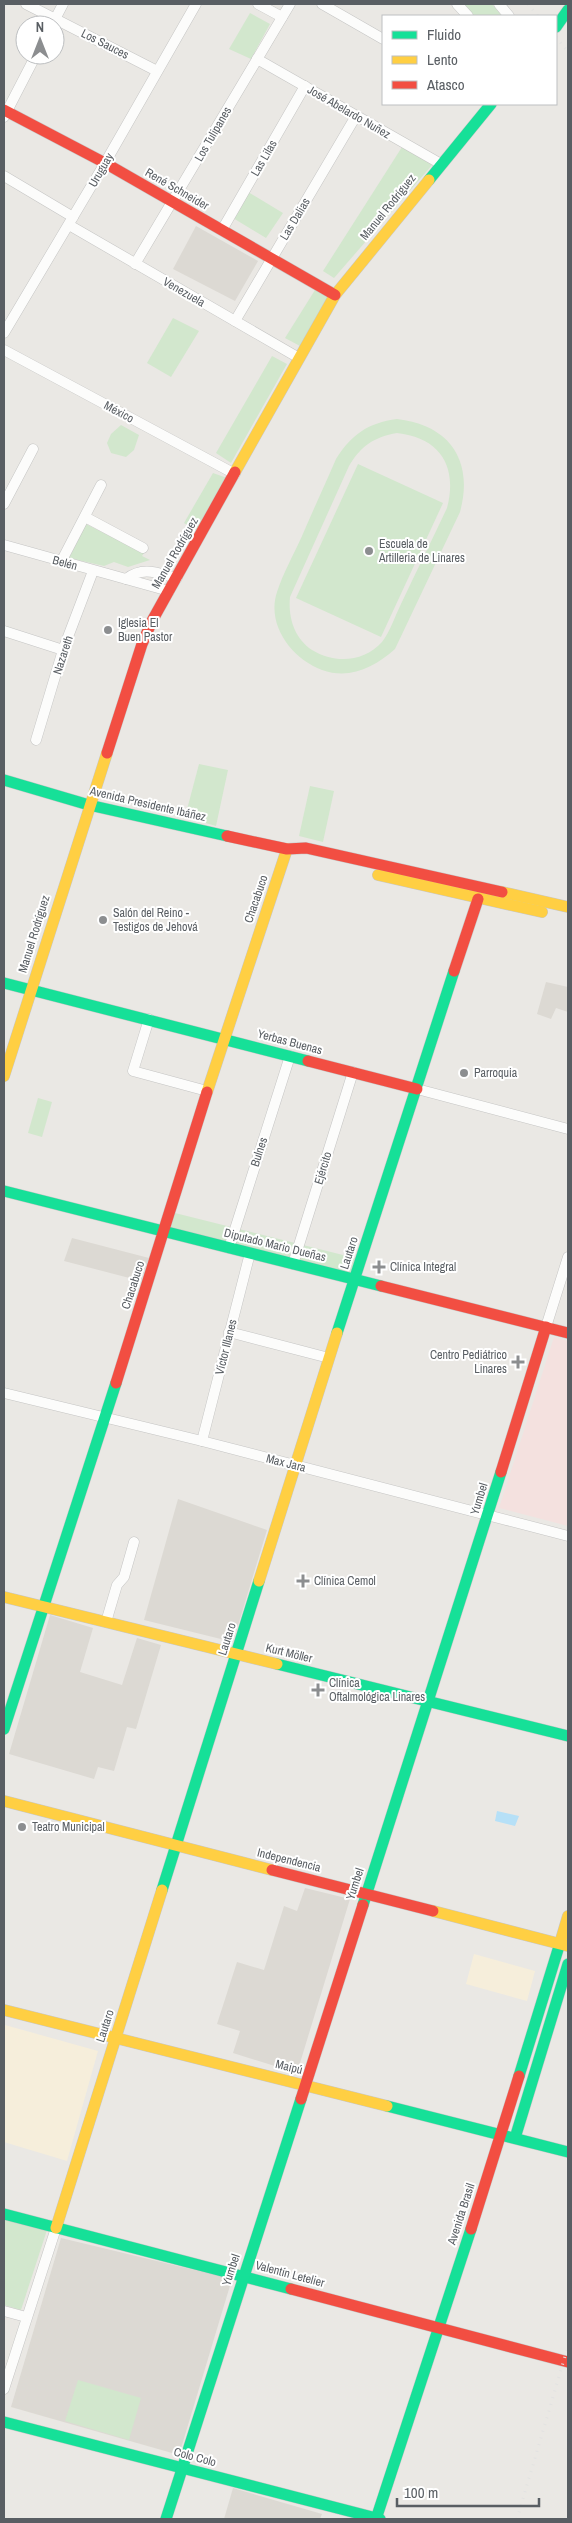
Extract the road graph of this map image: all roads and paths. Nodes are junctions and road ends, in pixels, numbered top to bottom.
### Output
1 (26, 4) edge
2 (63, 4) edge
3 (196, 4) edge
4 (258, 4) edge
5 (290, 4) edge
6 (322, 4) edge
7 (457, 4) edge
8 (499, 4) edge
9 (565, 12) edge
10 (42, 15) edge
11 (57, 15) edge
12 (467, 15) edge
13 (509, 15) edge
14 (282, 17) junction
15 (557, 25) edge
16 (65, 28) edge
17 (382, 38) edge
18 (257, 59) junction
19 (31, 65) edge
20 (157, 71) junction
21 (305, 86) junction
22 (490, 105) edge
23 (5, 114) edge
24 (356, 116) junction
25 (105, 163) junction
26 (441, 164) junction
27 (4, 176) edge
28 (173, 202) junction
29 (71, 221) junction
30 (222, 230) junction
31 (271, 259) junction
32 (135, 264) junction
33 (335, 295) junction
34 (235, 321) junction
35 (4, 334) edge
36 (4, 350) edge
37 (300, 358) junction
38 (33, 449) dead end
39 (235, 474) junction
40 (101, 485) dead end
41 (4, 504) edge
42 (84, 517) junction
43 (4, 545) edge
44 (143, 548) dead end
45 (61, 562) junction
46 (93, 571) junction
47 (177, 578) junction
48 (126, 580) junction
49 (169, 591) junction
50 (4, 631) edge
51 (63, 650) junction
52 (36, 740) dead end
53 (4, 780) edge
54 (89, 805) junction
55 (288, 849) junction
56 (477, 886) junction
57 (478, 899) junction
58 (568, 907) edge
59 (568, 918) edge
60 (4, 983) edge
61 (32, 990) junction
62 (148, 1019) junction
63 (223, 1039) junction
64 (290, 1056) junction
65 (353, 1072) junction
66 (4, 1076) edge
67 (417, 1089) junction
68 (207, 1091) junction
69 (568, 1129) edge
70 (4, 1191) edge
71 (165, 1231) junction
72 (229, 1248) junction
73 (250, 1253) junction
74 (568, 1257) edge
75 (293, 1264) junction
76 (355, 1279) junction
77 (546, 1327) junction
78 (229, 1332) junction
79 (568, 1333) edge
80 (329, 1358) junction
81 (4, 1393) edge
82 (104, 1418) junction
83 (202, 1441) junction
84 (297, 1466) junction
85 (488, 1516) junction
86 (568, 1536) edge
87 (134, 1542) dead end
88 (4, 1597) edge
89 (44, 1607) junction
90 (106, 1622) junction
91 (236, 1654) junction
92 (8, 1699) edge
93 (428, 1701) junction
94 (4, 1729) edge
95 (568, 1736) edge
96 (4, 1801) edge
97 (177, 1846) junction
98 (366, 1894) junction
99 (568, 1916) edge
100 (564, 1945) edge
101 (568, 1964) edge
102 (4, 2010) edge
103 (116, 2038) junction
104 (305, 2085) junction
105 (502, 2134) junction
106 (515, 2138) junction
107 (568, 2152) edge
108 (4, 2214) edge
109 (56, 2228) junction
110 (244, 2276) junction
111 (4, 2311) edge
112 (26, 2317) junction
113 (438, 2328) junction
114 (568, 2362) edge
115 (4, 2389) edge
116 (4, 2422) edge
117 (182, 2468) junction
118 (166, 2519) edge
119 (378, 2519) edge

1 - 10 street, Los Sauces
2 - 11 street
3 - 20 street, Uruguay
4 - 14 street
5 - 14 street, Los Tulipanes
6 - 17 street
7 - 12 street
8 - 13 street
9 - 15 street
14 - 18 street, Los Tulipanes
16 - 20 street, Los Sauces
18 - 21 street, José Abelardo Nuñez
18 - 28 street, Los Tulipanes
19 - 23 street
20 - 25 street, Uruguay
21 - 24 street, José Abelardo Nuñez
21 - 30 street, Las Lilas
22 - 26 street, Manuel Rodríguez
23 - 25 street, René Schneider
24 - 26 street, José Abelardo Nuñez
24 - 31 street, Las Dalias
25 - 28 street, René Schneider
25 - 29 street, Uruguay
26 - 33 street, Manuel Rodríguez
27 - 29 street, Venezuela
28 - 30 street, René Schneider
28 - 32 street, Los Tulipanes
29 - 32 street, Venezuela
29 - 35 street, Uruguay
30 - 31 street, René Schneider
31 - 33 street, René Schneider
31 - 34 street, Las Dalias
32 - 34 street, Venezuela
33 - 37 street, Manuel Rodríguez
34 - 37 street, Venezuela
36 - 39 street, México
37 - 39 street, Manuel Rodríguez
38 - 41 street
39 - 47 street, Manuel Rodríguez
40 - 42 street
42 - 44 street
42 - 45 street
43 - 45 street, Belén
45 - 46 street, Belén
46 - 48 street, Belén
46 - 51 street, Nazareth
47 - 48 street
47 - 49 street, Manuel Rodríguez
48 - 49 street, Belén
49 - 54 street, Manuel Rodríguez
50 - 51 street
51 - 52 street, Nazareth
53 - 54 street, Avenida Presidente Ibáñez
54 - 55 street, Avenida Presidente Ibáñez
54 - 61 street, Manuel Rodríguez
55 - 56 street, Avenida Presidente Ibáñez
55 - 57 street, Avenida Presidente Ibáñez
55 - 63 street, Chacabuco
56 - 57 street
56 - 58 street, Avenida Presidente Ibáñez
57 - 59 street, Avenida Presidente Ibáñez
57 - 67 street, Lautaro
60 - 61 street, Yerbas Buenas
61 - 62 street, Yerbas Buenas
61 - 66 street, Manuel Rodríguez
62 - 63 street, Yerbas Buenas
62 - 68 street
63 - 64 street, Yerbas Buenas
63 - 68 street, Chacabuco
64 - 65 street, Yerbas Buenas
64 - 72 street, Bulnes
65 - 67 street, Yerbas Buenas
65 - 75 street, Ejército
67 - 69 street, Yerbas Buenas
67 - 76 street, Lautaro
68 - 71 street, Chacabuco
70 - 71 street, Diputado Mario Dueñas
71 - 72 street, Diputado Mario Dueñas
71 - 82 street, Chacabuco
72 - 73 street, Diputado Mario Dueñas
73 - 75 street, Diputado Mario Dueñas
73 - 78 street, Víctor Illanes
74 - 77 street, Yumbel
75 - 76 street, Diputado Mario Dueñas
76 - 77 street, Diputado Mario Dueñas
76 - 80 street, Lautaro
77 - 79 street, Diputado Mario Dueñas
77 - 85 street, Yumbel
78 - 80 street
78 - 83 street, Víctor Illanes
80 - 84 street, Lautaro
81 - 82 street, Max Jara
82 - 83 street, Max Jara
82 - 89 street, Chacabuco
83 - 84 street, Max Jara
84 - 85 street, Max Jara
84 - 91 street, Lautaro
85 - 86 street, Max Jara
85 - 93 street, Yumbel
87 - 90 street
88 - 89 street, Kurt Möller
89 - 90 street, Kurt Möller
89 - 92 street, Chacabuco
90 - 91 street, Kurt Möller
91 - 93 street, Kurt Möller
91 - 97 street, Lautaro
92 - 94 street, Chacabuco
93 - 95 street, Kurt Möller
93 - 98 street, Yumbel
96 - 97 street, Independencia
97 - 98 street, Independencia
97 - 103 street, Lautaro
98 - 100 street, Independencia
98 - 104 street, Yumbel
99 - 100 street, Avenida Brasil
100 - 105 street, Avenida Brasil
101 - 106 street
102 - 103 street, Maipú
103 - 104 street, Maipú
103 - 109 street, Lautaro
104 - 105 street, Maipú
104 - 110 street, Yumbel
105 - 106 street, Maipú
105 - 113 street, Avenida Brasil
106 - 107 street, Maipú
108 - 109 street, Valentín Letelier
109 - 110 street, Valentín Letelier
109 - 112 street, Lautaro
110 - 113 street, Valentín Letelier
110 - 117 street, Yumbel
111 - 112 street
112 - 115 street, Lautaro
113 - 114 street, Valentín Letelier
113 - 119 street, Avenida Brasil
116 - 117 street, Colo Colo
117 - 118 street, Yumbel
117 - 119 street, Colo Colo

